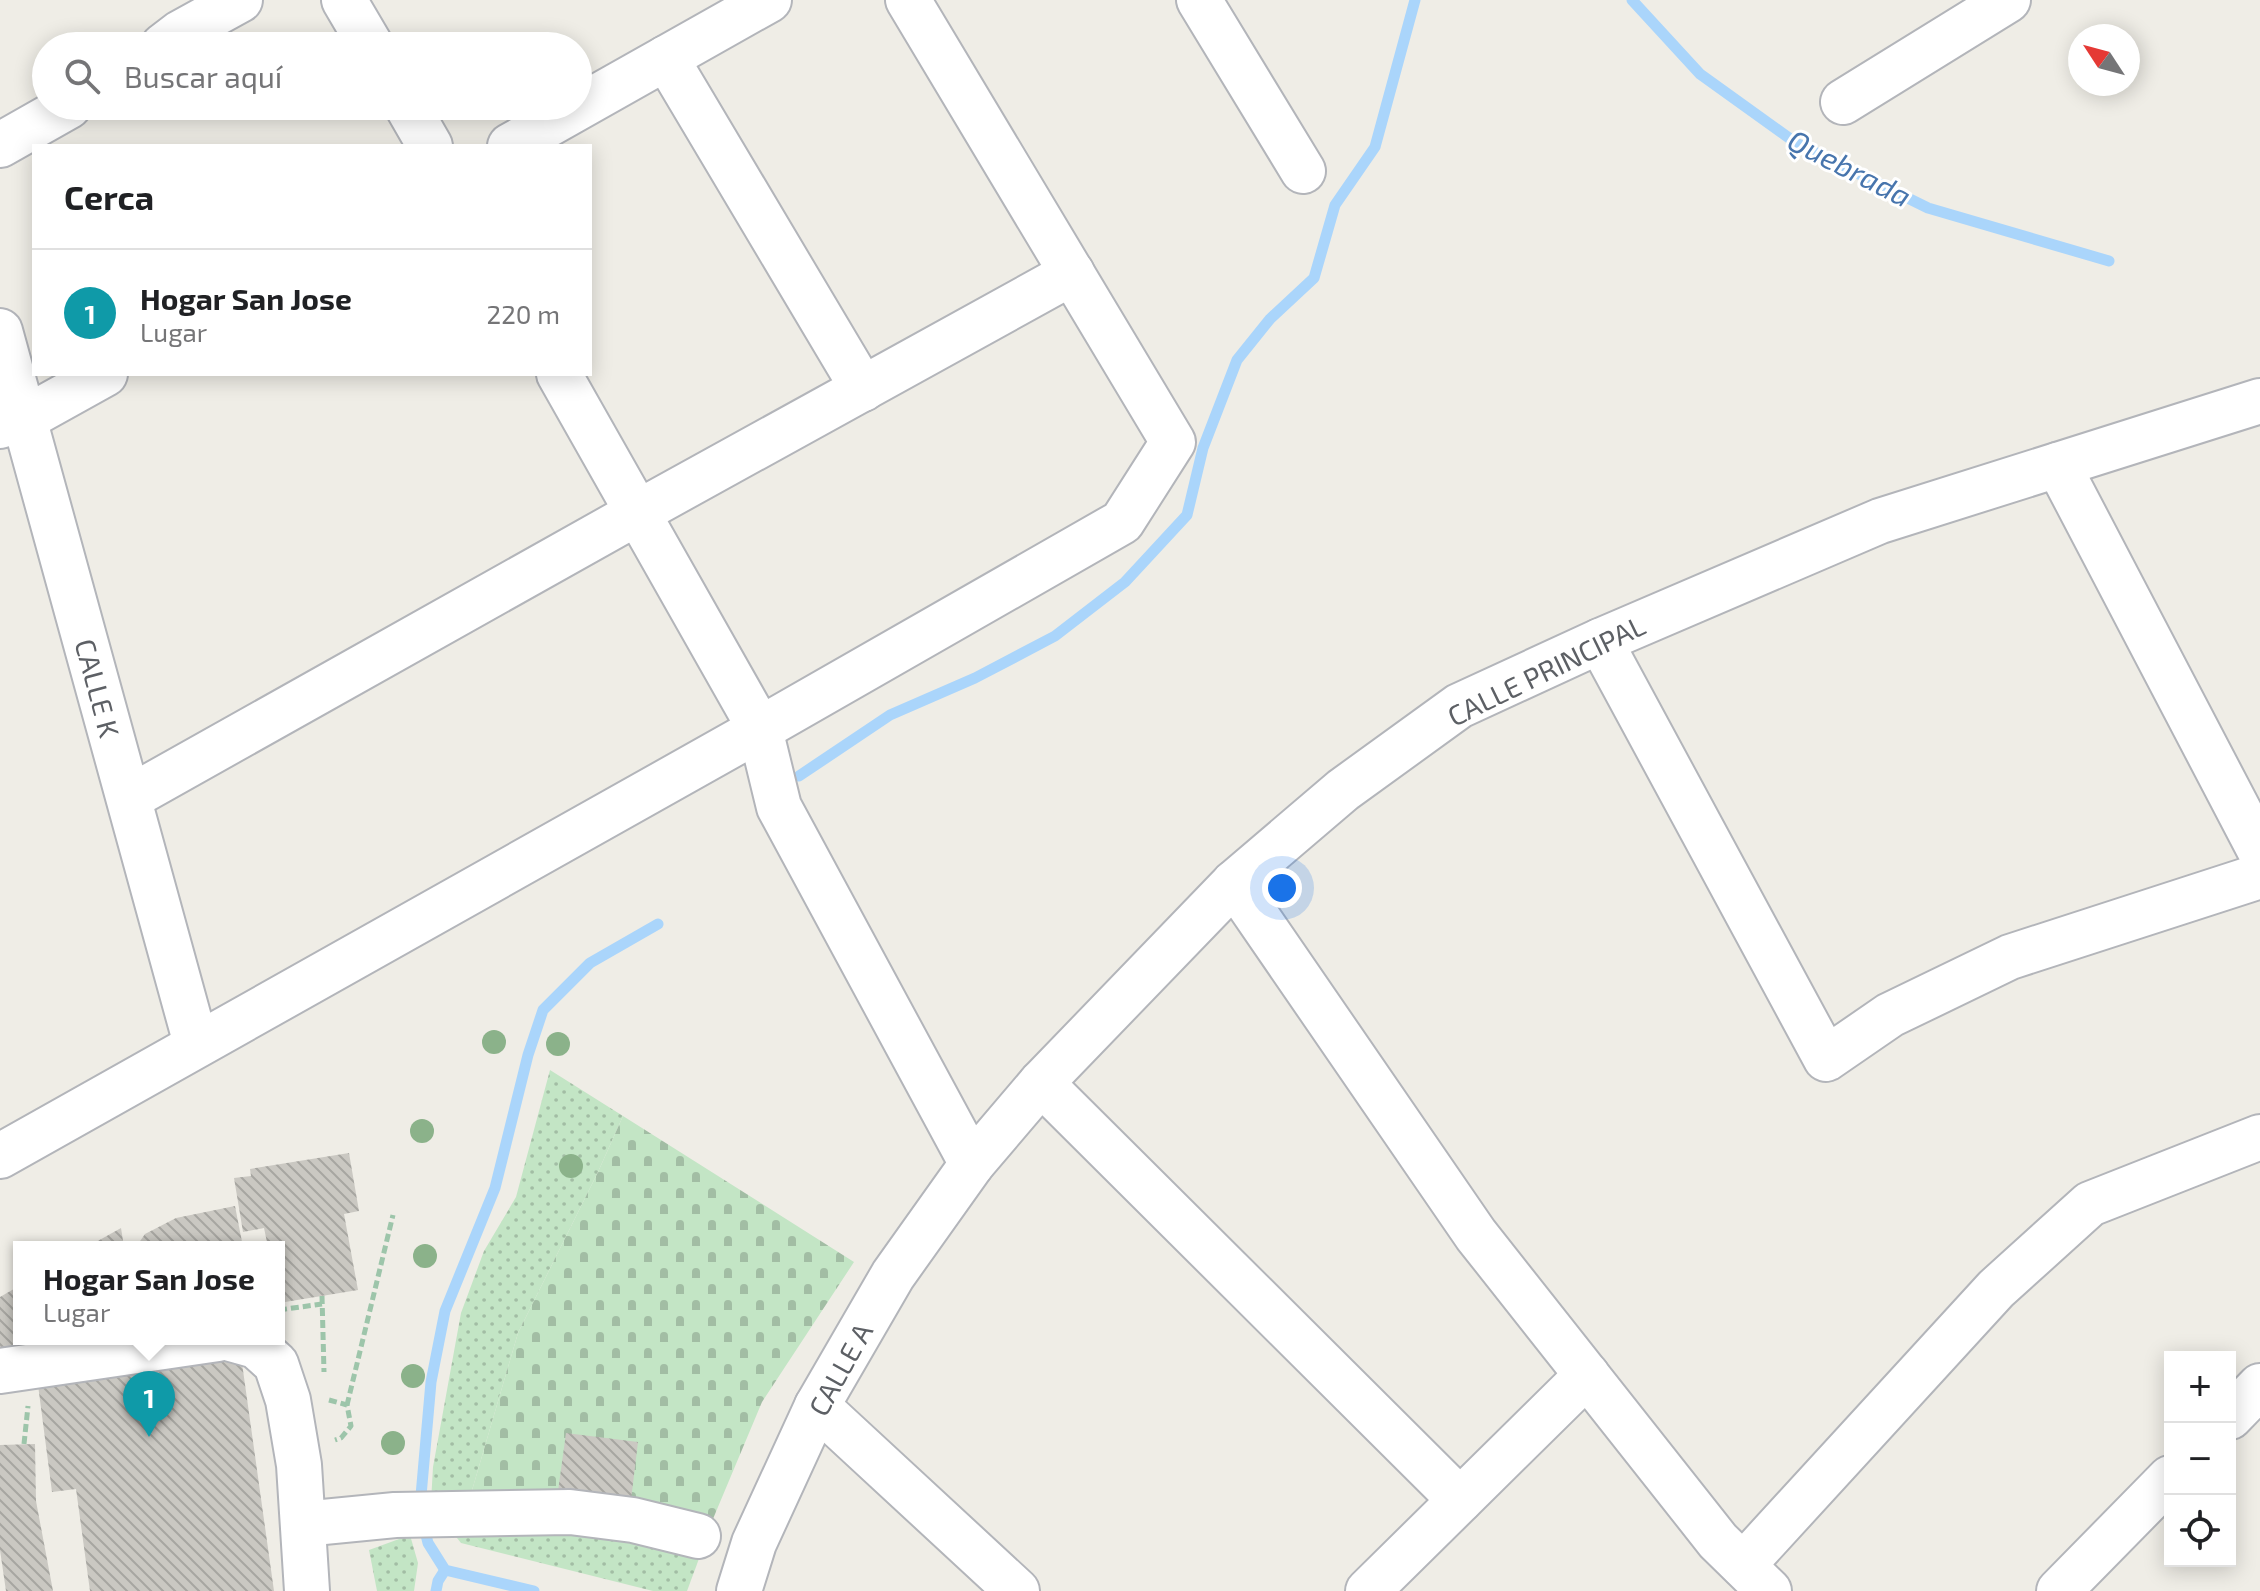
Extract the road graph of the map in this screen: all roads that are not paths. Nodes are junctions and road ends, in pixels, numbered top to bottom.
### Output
1 (240, 0) edge
2 (344, 0) edge
3 (769, 0) edge
4 (908, 0) edge
5 (1199, 0) edge
6 (2008, 0) edge
7 (171, 26) edge
8 (363, 32) edge
9 (666, 58) junction
10 (592, 100) edge
11 (1843, 102) dead end
12 (44, 120) edge
13 (415, 120) edge
14 (556, 120) edge
15 (429, 144) edge
16 (514, 144) edge
17 (0, 145) edge
18 (1303, 171) dead end
19 (1072, 273) junction
20 (0, 331) edge
21 (101, 376) edge
22 (560, 376) edge
23 (863, 389) junction
24 (2260, 401) edge
25 (12, 423) edge
26 (2058, 465) junction
27 (637, 513) junction
28 (1600, 641) junction
29 (760, 729) junction
30 (129, 798) junction
31 (2260, 851) edge
32 (2260, 876) edge
33 (1234, 883) junction
34 (196, 1044) junction
35 (1041, 1083) junction
36 (2260, 1137) edge
37 (0, 1156) edge
38 (972, 1164) junction
39 (177, 1345) edge
40 (252, 1345) edge
41 (0, 1371) edge
42 (1587, 1375) junction
43 (2260, 1386) edge
44 (817, 1406) junction
45 (2236, 1411) edge
46 (2164, 1484) edge
47 (1460, 1500) junction
48 (303, 1524) junction
49 (698, 1536) dead end
50 (1756, 1578) edge
51 (1377, 1588) edge
52 (307, 1591) edge
53 (739, 1591) edge
54 (1017, 1591) edge
55 (2059, 1591) edge

1 - 7 street
2 - 8 street
3 - 9 street
4 - 19 street
5 - 18 street
6 - 11 street
9 - 10 street
9 - 23 street
12 - 17 street
13 - 15 street
14 - 16 street
19 - 23 street
19 - 29 street
20 - 25 street, CALLE K
21 - 25 street
22 - 27 street
23 - 27 street
24 - 26 street, CALLE PRINCIPAL
25 - 30 street, CALLE K
26 - 28 street, CALLE PRINCIPAL
26 - 31 street
27 - 29 street
27 - 30 street
28 - 32 street
28 - 33 street, CALLE PRINCIPAL
29 - 34 street
29 - 38 street
30 - 34 street, CALLE K
33 - 35 street, CALLE PRINCIPAL
33 - 42 street
34 - 37 street
35 - 38 street, CALLE PRINCIPAL
35 - 47 street
36 - 50 street
38 - 44 street, CALLE A
39 - 41 street
40 - 48 street
42 - 47 street
42 - 50 street
43 - 45 street
44 - 53 street, CALLE A
44 - 54 street
46 - 55 street
47 - 51 street
48 - 49 street
48 - 52 street

